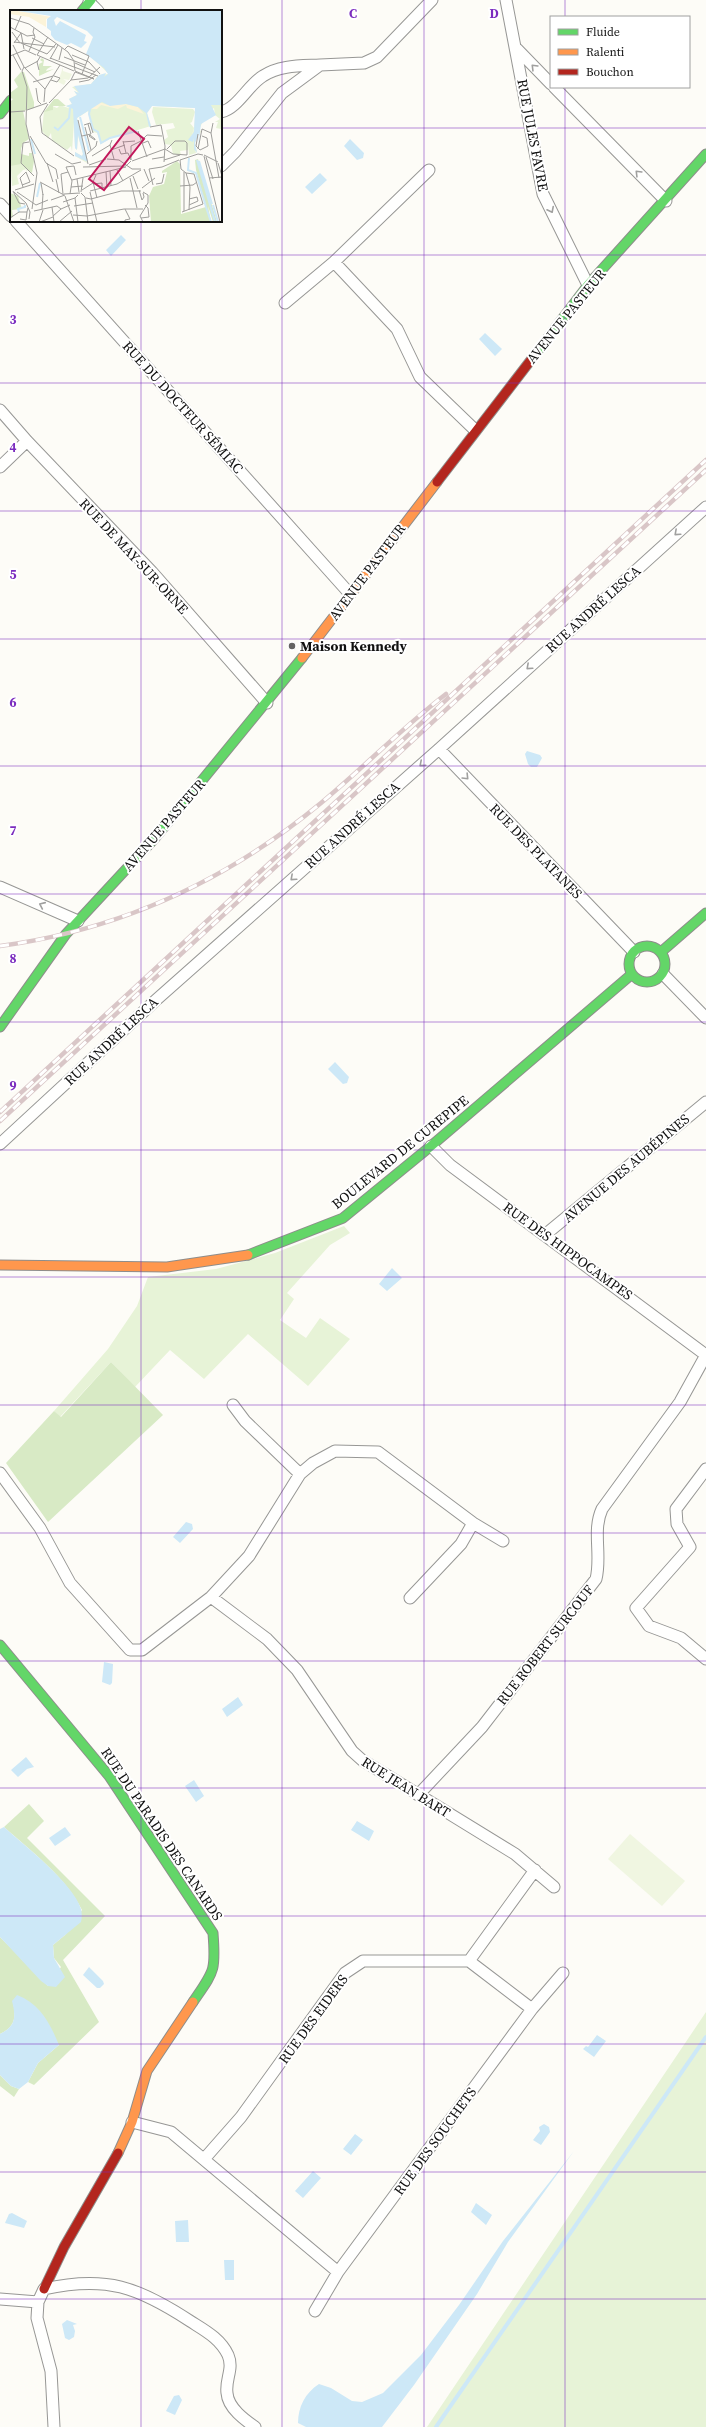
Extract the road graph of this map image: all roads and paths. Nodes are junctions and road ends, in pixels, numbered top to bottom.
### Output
1 (432, 0) edge
2 (506, 0) edge
3 (87, 4) edge
4 (96, 10) edge
5 (517, 49) junction
6 (320, 65) junction
7 (550, 83) edge
8 (555, 88) edge
9 (10, 101) edge
10 (222, 111) edge
11 (0, 114) edge
12 (706, 154) edge
13 (222, 165) edge
14 (429, 170) dead end
15 (666, 201) junction
16 (0, 204) edge
17 (10, 215) edge
18 (17, 222) edge
19 (334, 262) junction
20 (588, 285) junction
21 (285, 303) dead end
22 (0, 410) edge
23 (475, 430) junction
24 (27, 441) junction
25 (0, 467) edge
26 (706, 507) edge
27 (350, 594) junction
28 (267, 703) junction
29 (439, 749) junction
30 (0, 887) edge
31 (706, 912) edge
32 (78, 921) junction
33 (634, 952) junction
34 (661, 952) junction
35 (632, 974) junction
36 (663, 974) junction
37 (706, 1018) edge
38 (0, 1027) edge
39 (706, 1102) edge
40 (0, 1144) edge
41 (431, 1146) junction
42 (546, 1234) junction
43 (0, 1265) edge
44 (706, 1355) edge
45 (233, 1406) dead end
46 (706, 1469) edge
47 (0, 1473) edge
48 (300, 1474) junction
49 (473, 1523) junction
50 (504, 1541) dead end
51 (211, 1597) junction
52 (410, 1598) dead end
53 (0, 1645) edge
54 (706, 1659) edge
55 (418, 1795) junction
56 (535, 1870) junction
57 (554, 1887) dead end
58 (469, 1961) junction
59 (563, 1972) dead end
60 (532, 2009) junction
61 (132, 2122) junction
62 (205, 2158) junction
63 (338, 2272) junction
64 (44, 2289) junction
65 (0, 2299) edge
66 (38, 2302) junction
67 (315, 2312) dead end
68 (54, 2427) edge
69 (256, 2427) edge

1 - 6 street
2 - 5 street, RUE JULES FAVRE
3 - 4 street
7 -> 5 street
5 -> 20 street, RUE JULES FAVRE
6 - 10 street
6 - 13 street
15 -> 8 street
9 - 11 street
12 - 15 street, AVENUE PASTEUR
14 - 19 street
15 - 20 street, AVENUE PASTEUR
16 - 17 street
18 - 27 street, RUE DU DOCTEUR SÉMIAC
19 - 21 street
19 - 23 street
20 - 23 street, AVENUE PASTEUR
22 - 24 street, RUE DE MAY-SUR-ORNE
23 - 27 street, AVENUE PASTEUR
24 - 25 street
24 - 28 street, RUE DE MAY-SUR-ORNE
26 -> 29 street, RUE ANDRÉ LESCA
27 - 28 street, AVENUE PASTEUR
28 - 32 street, AVENUE PASTEUR
29 -> 33 street, RUE DES PLATANES
29 -> 40 street, RUE ANDRÉ LESCA
32 -> 30 street
31 - 34 street
32 - 38 street, AVENUE PASTEUR
33 - 34 street
33 - 35 street
34 - 36 street
35 - 36 street
35 - 41 street, BOULEVARD DE CUREPIPE
36 - 37 street
39 - 42 street, AVENUE DES AUBÉPINES
41 - 42 street, RUE DES HIPPOCAMPES
41 - 43 street, BOULEVARD DE CUREPIPE
42 - 44 street, RUE DES HIPPOCAMPES
44 - 55 street, RUE ROBERT SURCOUF
45 - 48 street
46 - 54 street
47 - 51 street
48 - 49 street
48 - 51 street
49 - 50 street
49 - 52 street
51 - 55 street, RUE JEAN BART
53 - 61 street, RUE DU PARADIS DES CANARDS
55 - 56 street, RUE JEAN BART
56 - 57 street, RUE JEAN BART
56 - 58 street
58 - 60 street
58 - 62 street, RUE DES EIDERS
59 - 60 street, RUE DES SOUCHETS
60 - 63 street, RUE DES SOUCHETS
61 - 62 street
61 - 64 street, RUE DU PARADIS DES CANARDS
62 - 63 street
63 - 67 street, RUE DES SOUCHETS
64 - 66 street
64 - 69 street
65 - 66 street
66 - 68 street

